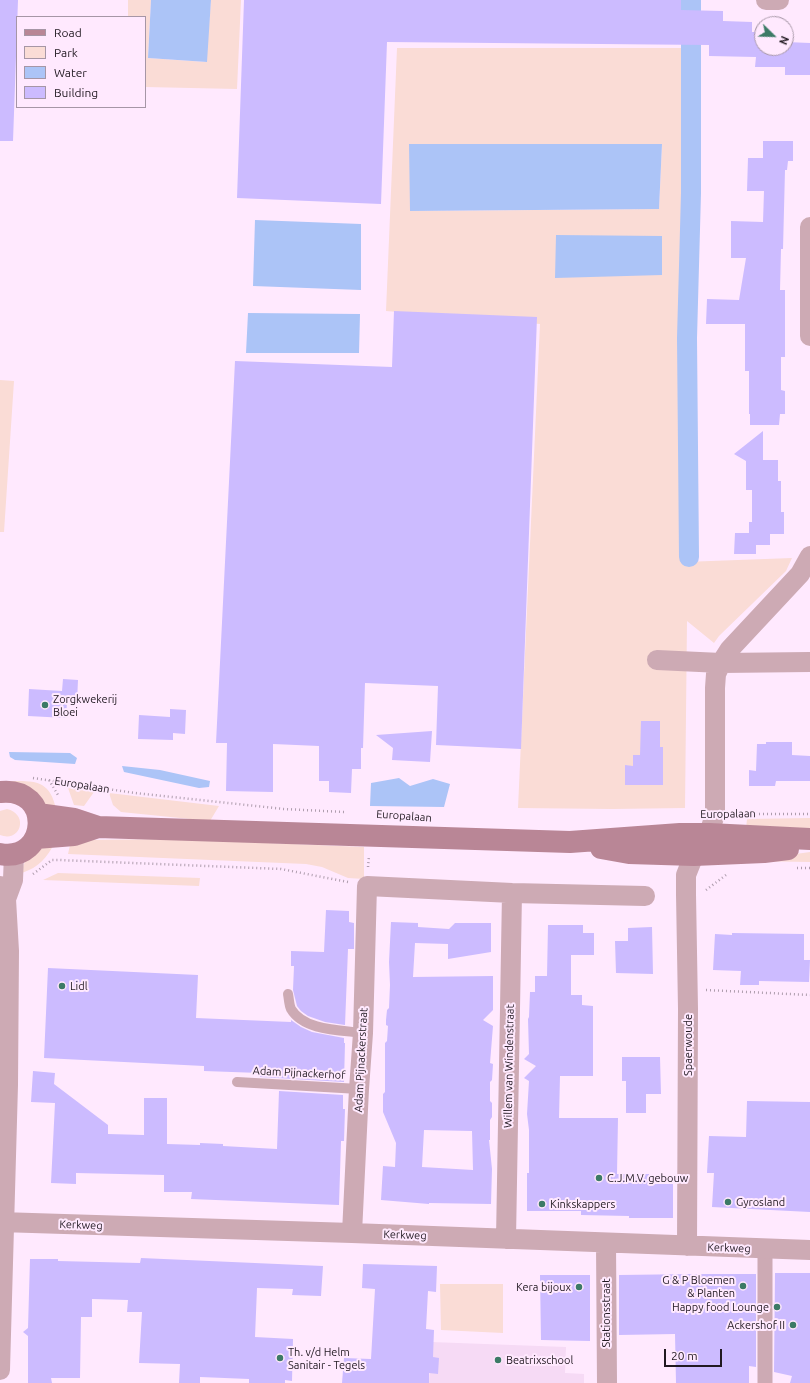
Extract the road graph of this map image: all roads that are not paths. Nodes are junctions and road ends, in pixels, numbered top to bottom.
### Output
1 (766, 0) edge
2 (780, 0) edge
3 (810, 226) edge
4 (810, 336) edge
5 (810, 556) edge
6 (657, 660) dead end
7 (810, 662) edge
8 (720, 663) junction
9 (0, 792) edge
10 (38, 814) junction
11 (98, 827) junction
12 (36, 838) junction
13 (810, 839) edge
14 (701, 845) junction
15 (810, 847) edge
16 (7, 854) edge
17 (6, 888) edge
18 (512, 893) junction
19 (645, 896) dead end
20 (288, 994) dead end
21 (363, 1033) junction
22 (237, 1082) dead end
23 (359, 1089) junction
24 (2, 1222) edge
25 (352, 1233) junction
26 (506, 1239) junction
27 (606, 1244) junction
28 (687, 1246) junction
29 (765, 1249) junction
30 (810, 1250) edge
31 (0, 1370) edge
32 (607, 1383) edge
33 (765, 1383) edge

1 - 2 street
3 - 4 street
5 - 8 street
6 - 8 street
7 - 8 street
8 - 14 street, Spaerwoude
9 - 10 main road
10 - 11 main road, Europalaan
10 - 12 main road
11 - 12 main road, Europalaan
11 - 14 main road, Europalaan
12 - 16 main road
13 - 14 main road, Europalaan
14 - 15 main road, Europalaan
14 - 28 street, Spaerwoude
16 - 17 street
17 - 24 street
18 - 19 street
18 - 21 street, Adam Pijnackerstraat
18 - 26 street, Willem van Windenstraat
20 - 21 lane
21 - 23 street, Adam Pijnackerstraat
22 - 23 lane, Adam Pijnackerhof
23 - 25 street, Adam Pijnackerstraat
24 - 25 street, Kerkweg
24 - 31 street
25 - 26 street, Kerkweg
26 - 27 street, Kerkweg
27 - 28 street, Kerkweg
27 - 32 street, Stationsstraat
28 - 29 street, Kerkweg
29 - 30 street, Kerkweg
29 - 33 street

